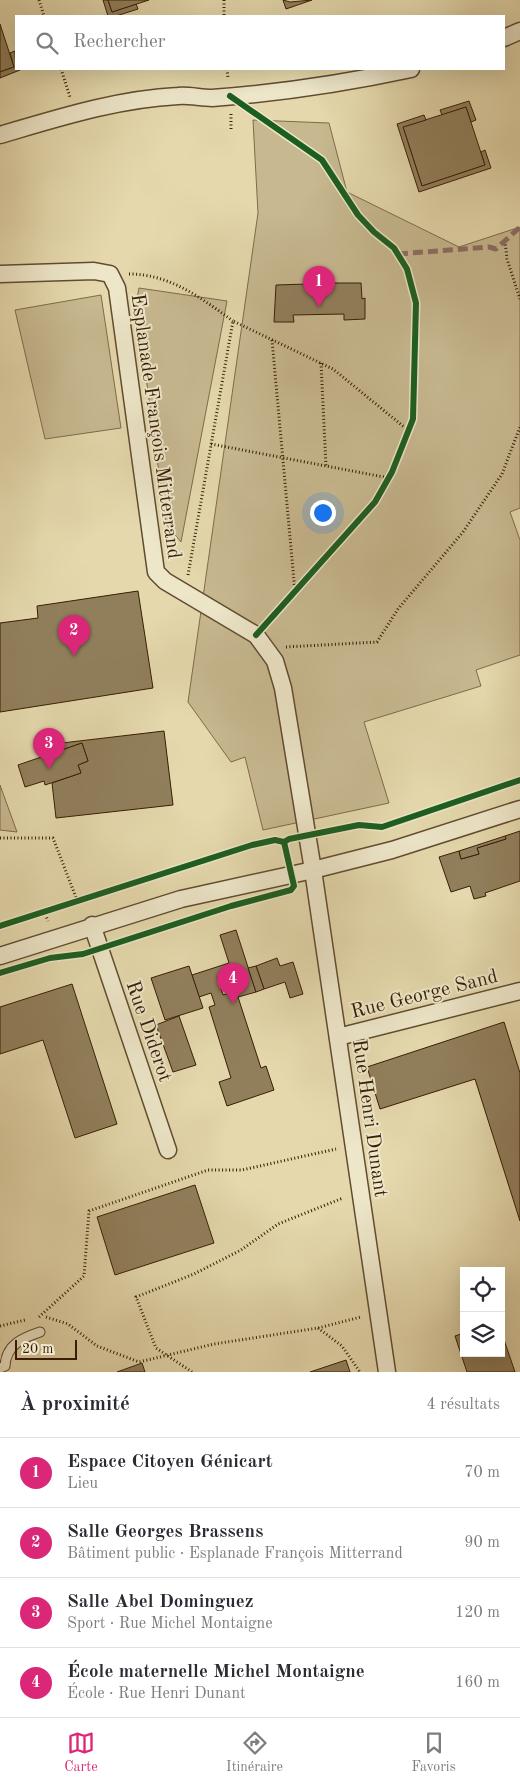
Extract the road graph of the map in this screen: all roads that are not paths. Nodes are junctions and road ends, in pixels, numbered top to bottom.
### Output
1 (520, 31) edge
2 (505, 38) edge
3 (405, 70) edge
4 (0, 135) edge
5 (0, 274) edge
6 (520, 809) edge
7 (313, 870) junction
8 (92, 925) junction
9 (0, 956) edge
10 (520, 991) edge
11 (338, 1037) junction
12 (168, 1150) dead end
13 (40, 1332) dead end
14 (0, 1368) edge
15 (387, 1372) edge

1 - 2 street
3 - 4 street
5 - 7 street, Esplanade François Mitterrand
6 - 7 street
7 - 8 street
7 - 11 street, Rue Henri Dunant
8 - 9 street
8 - 12 street, Rue Diderot
10 - 11 street, Rue George Sand
11 - 15 street, Rue Henri Dunant
13 - 14 lane

